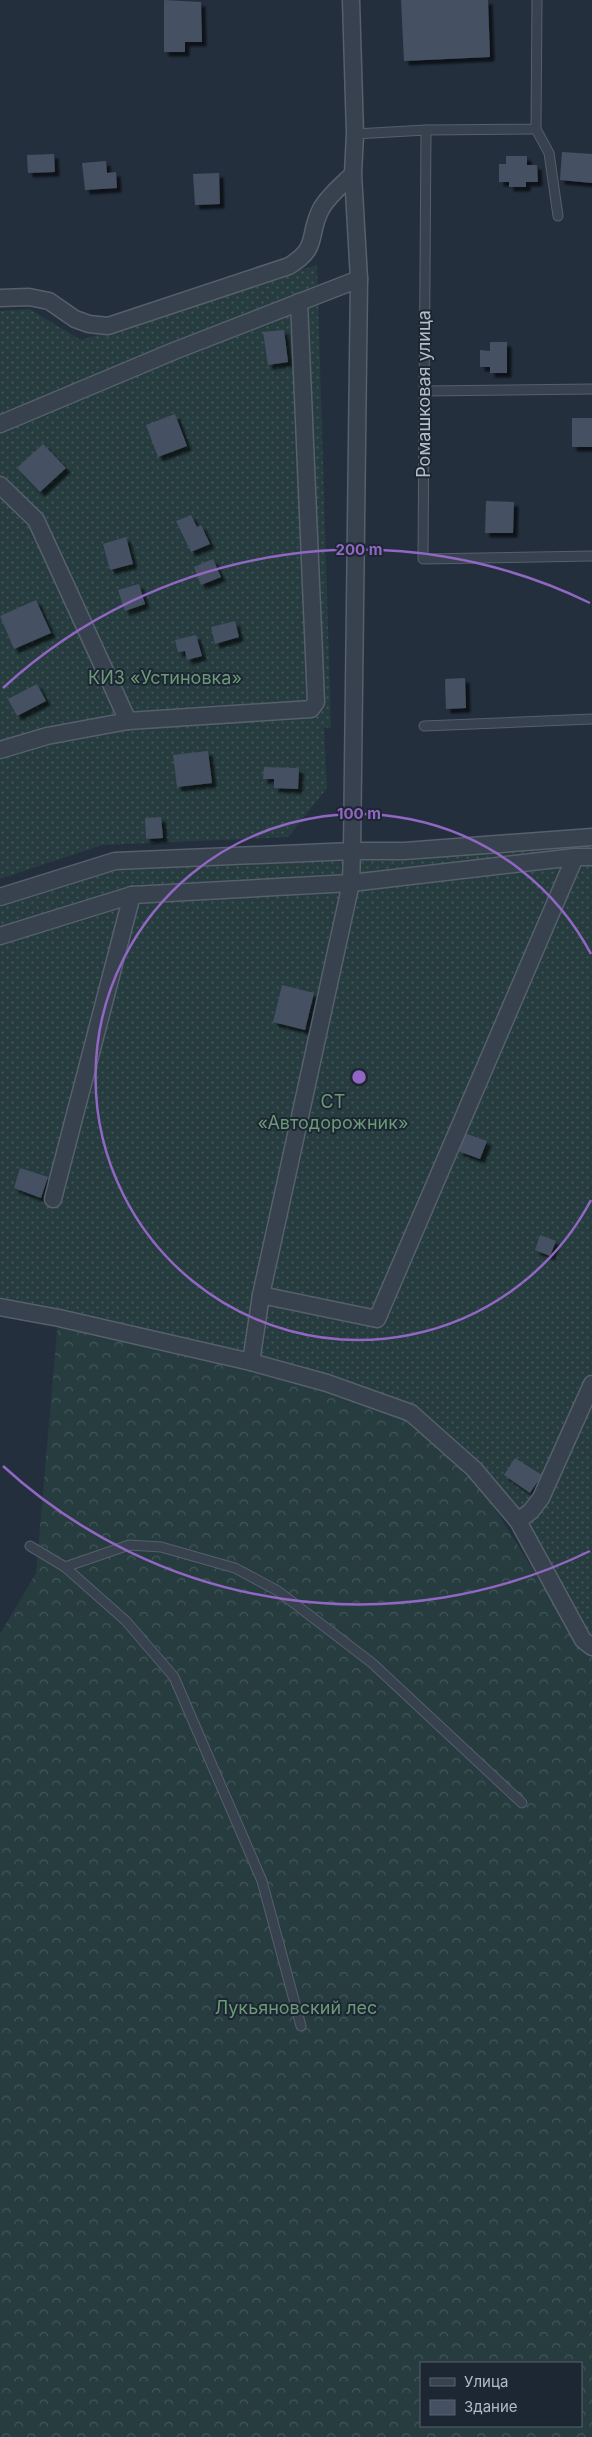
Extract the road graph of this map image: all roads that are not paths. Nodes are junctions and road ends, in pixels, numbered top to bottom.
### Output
1 (351, 0) edge
2 (537, 0) edge
3 (536, 129) junction
4 (426, 130) junction
5 (355, 134) junction
6 (353, 174) junction
7 (558, 216) dead end
8 (359, 279) junction
9 (0, 298) edge
10 (299, 302) junction
11 (592, 389) edge
12 (424, 391) junction
13 (0, 424) edge
14 (0, 485) edge
15 (592, 556) edge
16 (592, 718) edge
17 (128, 721) junction
18 (424, 726) dead end
19 (0, 750) edge
20 (592, 836) edge
21 (352, 851) junction
22 (575, 857) junction
23 (592, 857) edge
24 (351, 883) junction
25 (132, 895) junction
26 (0, 897) edge
27 (0, 936) edge
28 (53, 1199) dead end
29 (261, 1295) junction
30 (0, 1308) edge
31 (251, 1362) junction
32 (592, 1384) edge
33 (518, 1521) junction
34 (30, 1546) dead end
35 (64, 1567) junction
36 (592, 1647) edge
37 (522, 1803) dead end
38 (301, 2026) dead end

1 - 5 street
2 - 3 lane
3 - 4 lane
3 - 7 lane
4 - 5 lane
4 - 12 lane, Ромашковая улица
5 - 6 street
6 - 8 street
6 - 9 street
8 - 10 street
8 - 21 street
10 - 13 street
10 - 17 street
11 - 12 lane
12 - 15 lane, Ромашковая улица
14 - 17 street
16 - 18 lane
17 - 19 street
20 - 21 street
21 - 24 street
21 - 26 street
22 - 23 street
22 - 24 street
22 - 29 street
24 - 25 street
24 - 29 street
25 - 27 street
25 - 28 street
29 - 31 street
30 - 31 street
31 - 33 street
32 - 33 street
33 - 36 street
34 - 35 lane
35 - 37 lane
35 - 38 lane

